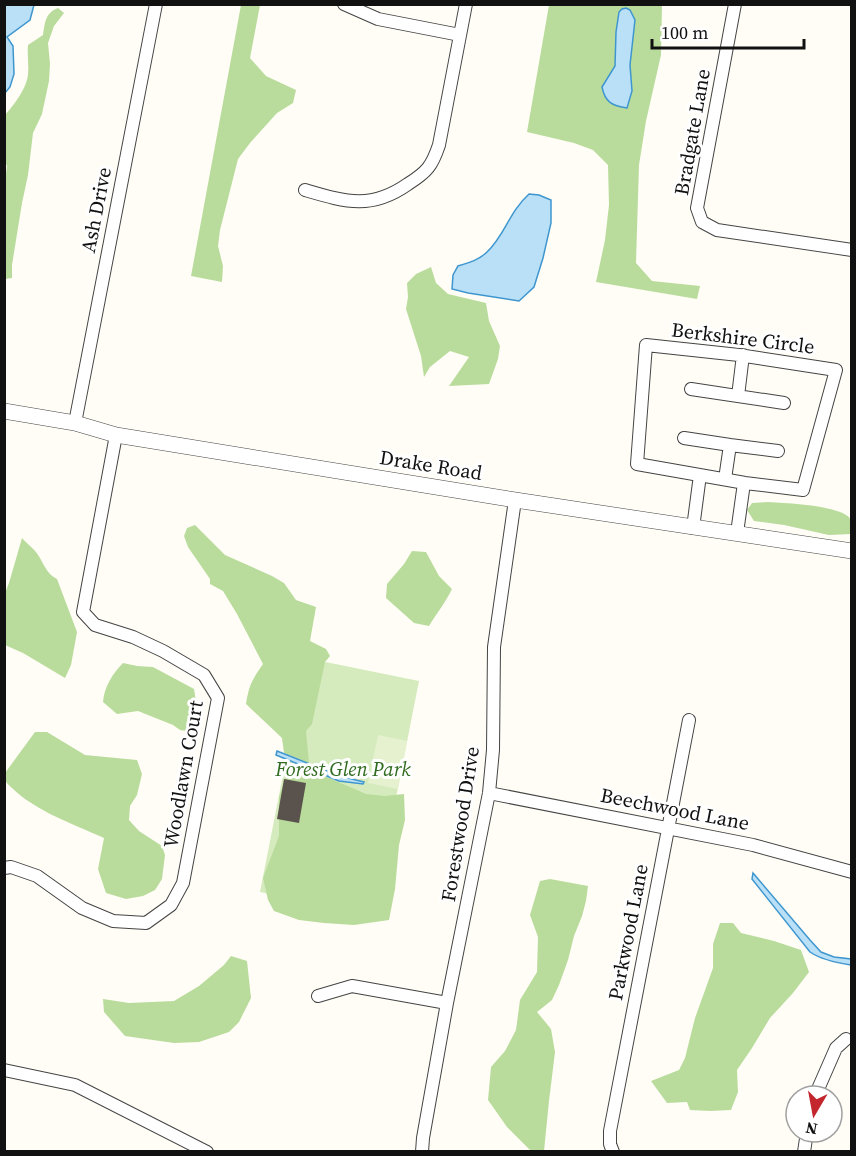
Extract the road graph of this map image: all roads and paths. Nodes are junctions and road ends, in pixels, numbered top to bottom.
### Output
1 (156, 4) edge
2 (344, 4) edge
3 (466, 4) edge
4 (735, 4) edge
5 (460, 35) junction
6 (305, 190) dead end
7 (852, 250) edge
8 (743, 356) junction
9 (691, 389) dead end
10 (738, 396) junction
11 (784, 403) dead end
12 (4, 411) edge
13 (75, 423) junction
14 (116, 435) junction
15 (684, 438) dead end
16 (729, 446) junction
17 (778, 451) dead end
18 (700, 475) junction
19 (725, 479) junction
20 (744, 483) junction
21 (515, 500) junction
22 (693, 528) junction
23 (737, 533) junction
24 (852, 551) edge
25 (689, 720) dead end
26 (489, 793) junction
27 (667, 828) junction
28 (4, 868) edge
29 (852, 872) edge
30 (318, 996) dead end
31 (447, 1003) junction
32 (846, 1039) dead end
33 (4, 1070) edge
34 (820, 1084) edge
35 (207, 1152) edge
36 (422, 1152) edge
37 (613, 1152) edge

1 - 13 street, Ash Drive
2 - 5 street
3 - 5 street
4 - 7 street, Bradgate Lane
5 - 6 street
8 - 10 street
8 - 18 street, Berkshire Circle
8 - 20 street, Berkshire Circle
9 - 10 street
10 - 11 street
12 - 13 street, Drake Road
13 - 14 street, Drake Road
14 - 21 street, Drake Road
14 - 28 street, Woodlawn Court
15 - 16 street
16 - 17 street
16 - 19 street
18 - 19 street
18 - 22 street
19 - 20 street
20 - 23 street
21 - 22 street, Drake Road
21 - 26 street, Forestwood Drive
22 - 23 street, Drake Road
23 - 24 street, Drake Road
25 - 27 street, Parkwood Lane
26 - 27 street, Beechwood Lane
26 - 31 street, Forestwood Drive
27 - 29 street, Beechwood Lane
27 - 37 street, Parkwood Lane
30 - 31 street
31 - 36 street, Forestwood Drive
32 - 34 street
33 - 35 street

